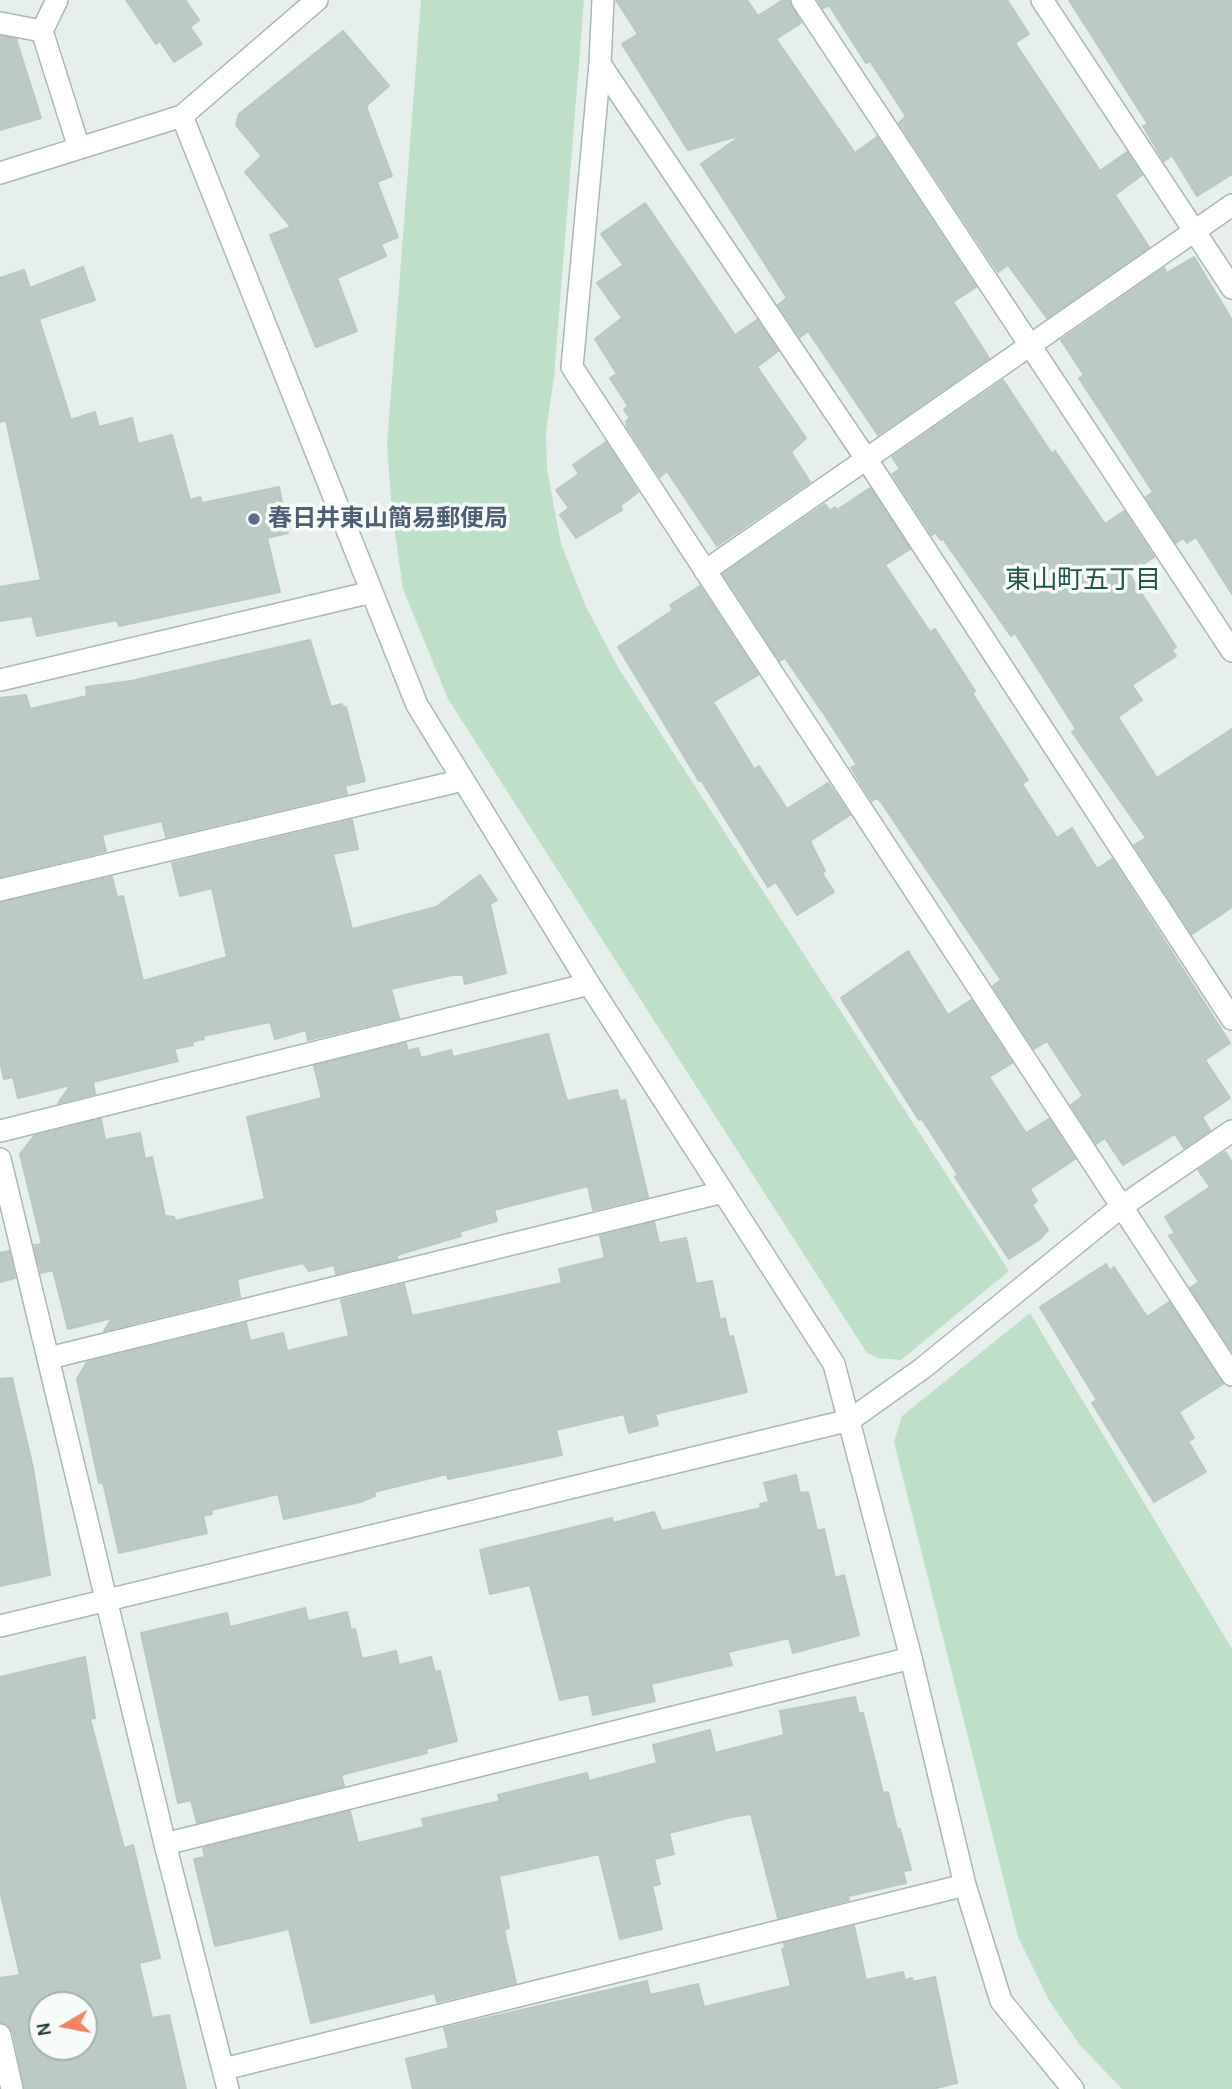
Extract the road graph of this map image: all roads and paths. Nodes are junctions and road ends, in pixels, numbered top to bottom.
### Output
1 (57, 0) edge
2 (317, 0) edge
3 (603, 0) edge
4 (802, 0) edge
5 (1042, 0) edge
6 (0, 23) edge
7 (41, 31) junction
8 (600, 64) junction
9 (182, 116) junction
10 (79, 148) junction
11 (0, 173) edge
12 (1232, 205) edge
13 (1195, 230) junction
14 (1232, 288) edge
15 (1028, 344) junction
16 (867, 460) junction
17 (705, 571) junction
18 (372, 592) junction
19 (1232, 652) edge
20 (0, 680) edge
21 (463, 780) junction
22 (0, 890) edge
23 (589, 984) junction
24 (1232, 1020) edge
25 (0, 1131) edge
26 (1232, 1131) edge
27 (0, 1159) edge
28 (723, 1192) junction
29 (1121, 1207) junction
30 (50, 1358) junction
31 (1232, 1375) edge
32 (850, 1420) junction
33 (108, 1600) junction
34 (0, 1626) edge
35 (911, 1658) junction
36 (165, 1844) junction
37 (965, 1885) junction
38 (0, 2035) edge
39 (226, 2079) edge
40 (12, 2089) edge
41 (1073, 2089) edge

1 - 7 street
2 - 9 street
3 - 8 street
4 - 15 street
5 - 13 street
6 - 7 street
7 - 10 street
8 - 16 street
8 - 17 street
9 - 10 street
9 - 18 street
10 - 11 street
12 - 13 street
13 - 14 street
13 - 15 street
15 - 16 street
15 - 19 street
16 - 17 street
16 - 24 street
17 - 29 street
18 - 20 street
18 - 21 street
21 - 22 street
21 - 23 street
23 - 25 street
23 - 28 street
26 - 29 street
27 - 30 street
28 - 30 street
28 - 32 street
29 - 31 street
29 - 32 street
30 - 33 street
32 - 33 street
32 - 35 street
33 - 34 street
33 - 36 street
35 - 36 street
35 - 37 street
36 - 39 street
37 - 39 street
37 - 41 street
38 - 40 street

